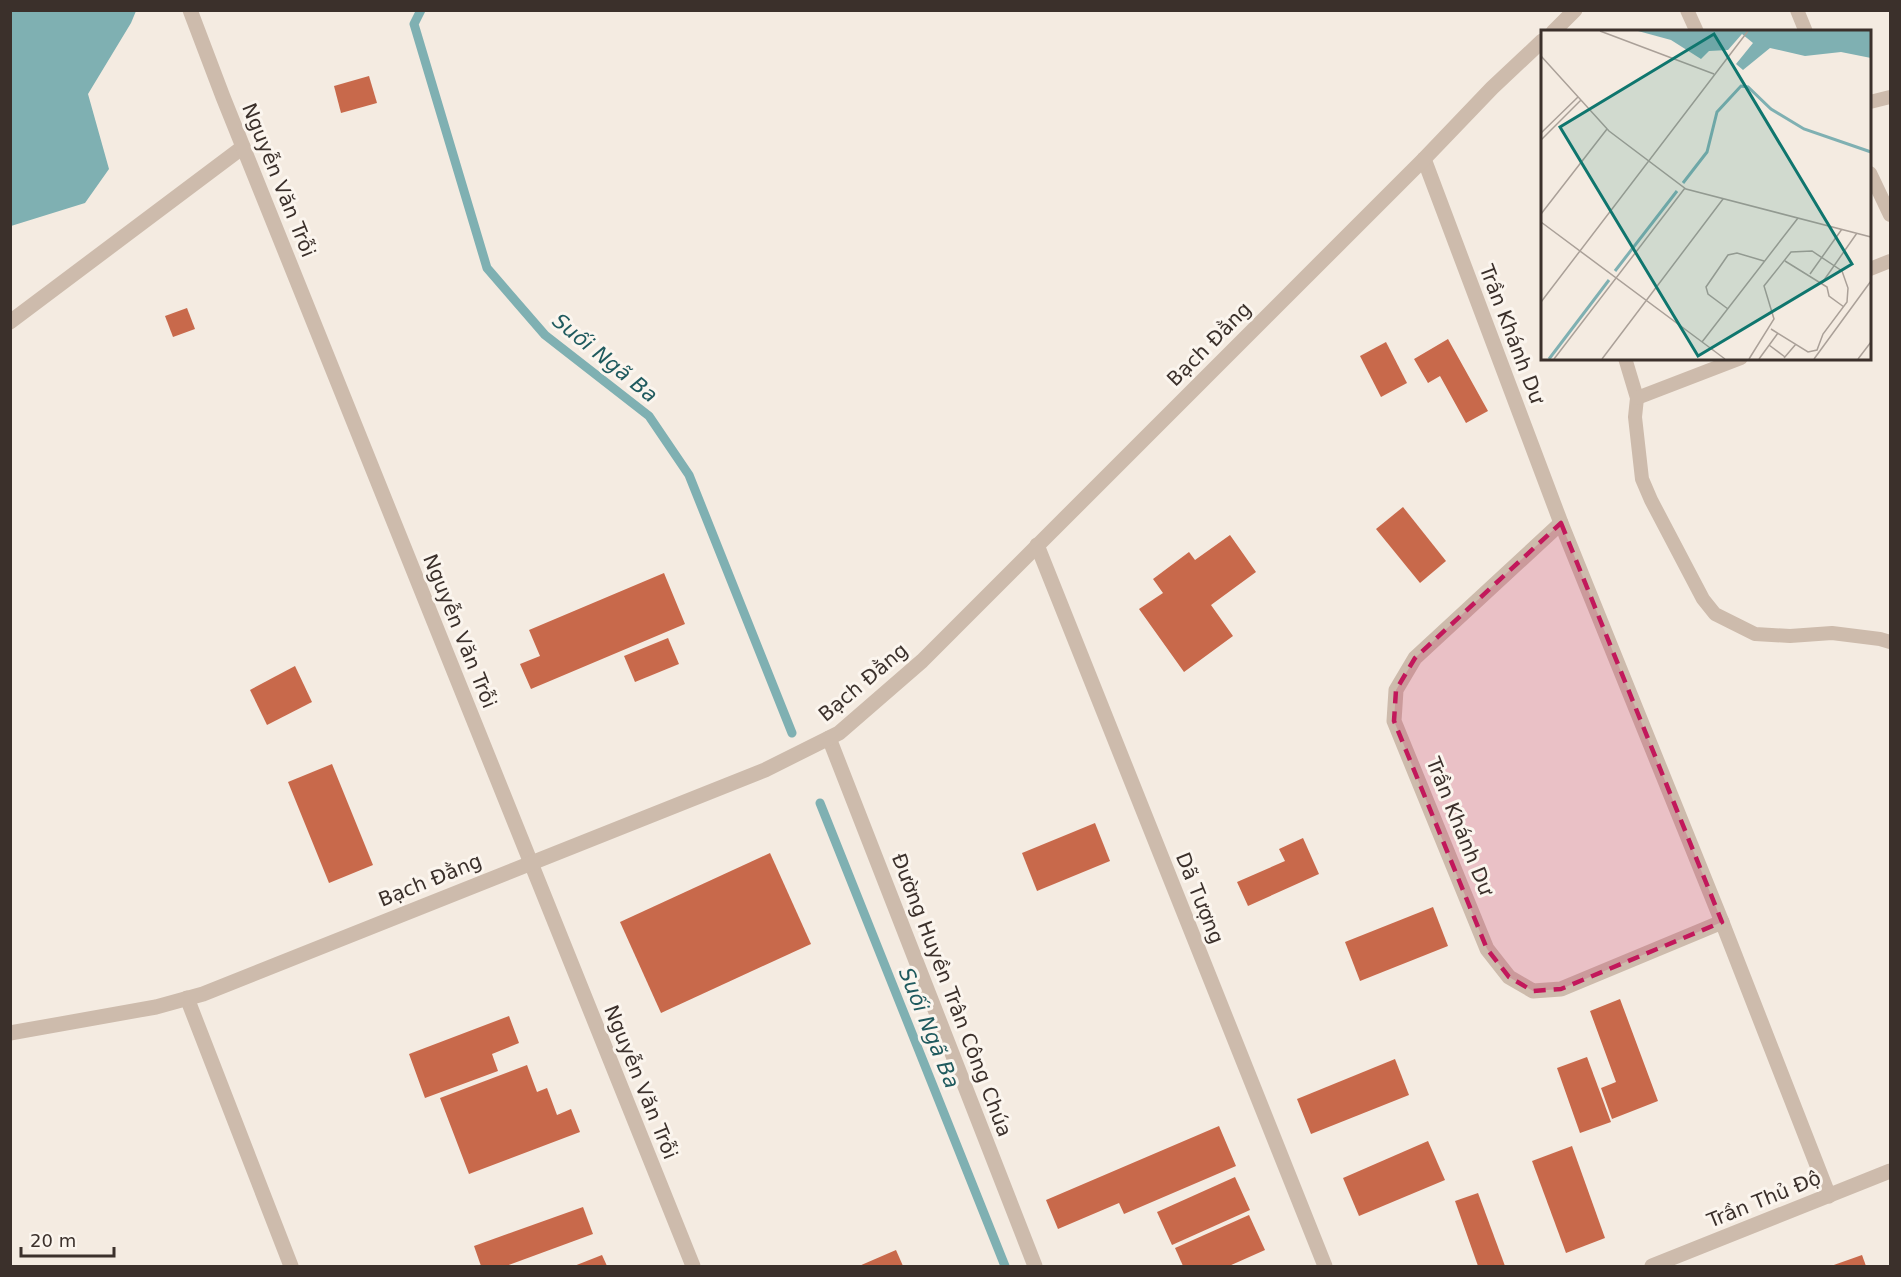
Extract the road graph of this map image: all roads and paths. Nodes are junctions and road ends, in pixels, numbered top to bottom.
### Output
1 (190, 10) edge
2 (1575, 10) edge
3 (1687, 10) edge
4 (1797, 10) edge
5 (1554, 30) edge
6 (1696, 30) edge
7 (1805, 30) edge
8 (1541, 42) edge
9 (1890, 96) edge
10 (1871, 101) edge
11 (243, 147) junction
12 (1424, 159) junction
13 (1871, 177) edge
14 (1890, 215) edge
15 (1890, 261) edge
16 (1871, 268) edge
17 (10, 322) edge
18 (1626, 360) edge
19 (1736, 360) edge
20 (1637, 398) junction
21 (1561, 523) junction
22 (1037, 545) junction
23 (1890, 642) edge
24 (829, 738) junction
25 (531, 862) junction
26 (1722, 922) junction
27 (187, 998) junction
28 (10, 1034) edge
29 (1890, 1171) edge
30 (1829, 1196) junction
31 (291, 1266) edge
32 (693, 1266) edge
33 (1035, 1266) edge
34 (1325, 1266) edge
35 (1652, 1266) edge

1 - 11 street, Nguyễn Văn Trỗi
2 - 5 street
3 - 6 lane
4 - 7 lane
8 - 12 street, Bạch Đằng
9 - 10 lane
11 - 17 street
11 - 25 street, Nguyễn Văn Trỗi
12 - 21 street, Trần Khánh Dư
12 - 22 street, Bạch Đằng
13 - 14 lane
15 - 16 lane
18 - 20 lane
19 - 20 lane
20 - 23 lane
21 - 26 street, Trần Khánh Dư
21 - 26 street, Trần Khánh Dư
22 - 24 street, Bạch Đằng
22 - 34 street, Dã Tượng
24 - 25 street, Bạch Đằng
24 - 33 street, Đường Huyền Trân Công Chúa
25 - 27 street, Bạch Đằng
25 - 32 street, Nguyễn Văn Trỗi
26 - 30 street, Trần Khánh Dư
27 - 28 street, Bạch Đằng
27 - 31 street
29 - 30 street, Trần Thủ Độ
30 - 35 street, Trần Thủ Độ

